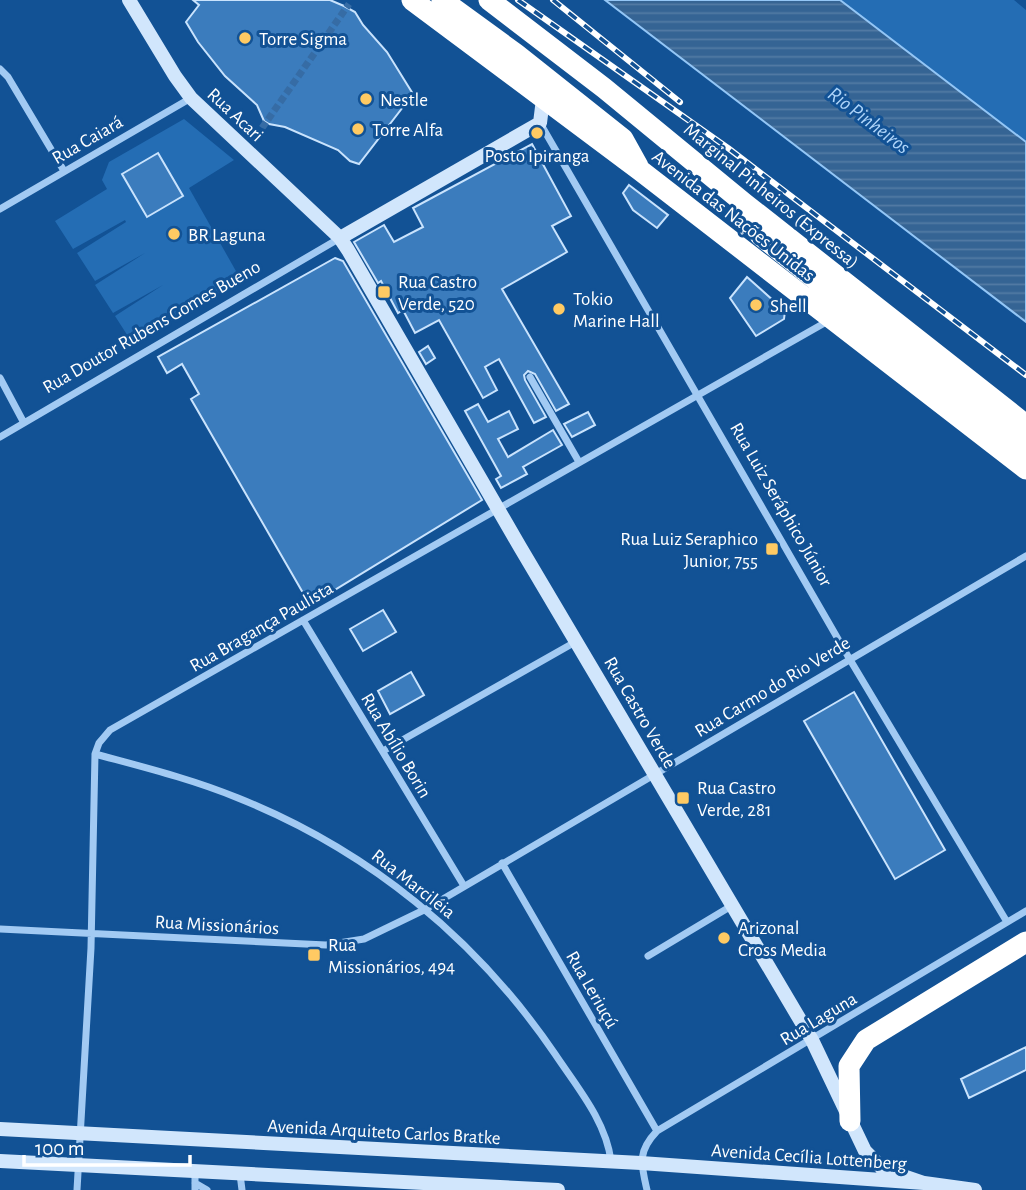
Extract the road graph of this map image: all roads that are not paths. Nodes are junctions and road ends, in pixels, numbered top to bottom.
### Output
1 (129, 0) edge
2 (412, 0) edge
3 (442, 0) edge
4 (489, 0) edge
5 (0, 69) edge
6 (191, 98) junction
7 (543, 99) junction
8 (540, 123) junction
9 (64, 170) junction
10 (640, 171) junction
11 (744, 203) junction
12 (0, 209) edge
13 (340, 238) junction
14 (831, 319) junction
15 (530, 377) dead end
16 (0, 379) edge
17 (696, 395) junction
18 (24, 423) junction
19 (1026, 425) edge
20 (0, 437) edge
21 (1026, 448) edge
22 (579, 461) junction
23 (1026, 469) edge
24 (497, 508) junction
25 (1026, 556) edge
26 (303, 620) junction
27 (578, 641) junction
28 (849, 658) junction
29 (383, 751) junction
30 (96, 754) junction
31 (654, 774) junction
32 (502, 863) junction
33 (464, 886) junction
34 (734, 904) junction
35 (426, 909) junction
36 (1026, 911) edge
37 (1007, 922) junction
38 (0, 929) edge
39 (92, 934) junction
40 (1026, 942) edge
41 (649, 956) dead end
42 (813, 1040) junction
43 (850, 1121) junction
44 (0, 1129) edge
45 (657, 1131) junction
46 (80, 1134) junction
47 (0, 1161) edge
48 (611, 1162) junction
49 (641, 1163) junction
50 (78, 1166) junction
51 (240, 1174) junction
52 (195, 1182) edge
53 (923, 1183) junction
54 (474, 1188) edge
55 (77, 1190) edge
56 (207, 1190) edge
57 (242, 1190) edge
58 (558, 1190) edge
59 (647, 1190) edge
60 (975, 1190) edge

1 - 6 street, Rua Acari
2 - 7 highway, Avenida das Nações Unidas
3 - 10 highway
4 - 11 highway, Marginal Pinheiros (Expressa)
5 - 9 street
6 - 9 street, Rua Caiará
6 - 13 street, Rua Acari
7 - 8 street
7 - 10 highway, Avenida das Nações Unidas
8 - 13 street, Rua Doutor Rubens Gomes Bueno
8 - 17 street, Rua Luiz Seráphico Júnior
9 - 12 street, Rua Caiará
10 - 14 highway, Avenida das Nações Unidas
11 - 19 highway, Marginal Pinheiros (Expressa)
11 - 21 highway
13 - 18 street, Rua Doutor Rubens Gomes Bueno
13 - 24 street, Rua Castro Verde
14 - 17 street, Rua Bragança Paulista
14 - 23 highway, Avenida das Nações Unidas
15 - 22 street
16 - 18 street
17 - 22 street, Rua Bragança Paulista
17 - 28 street, Rua Luiz Seráphico Júnior
18 - 20 street, Rua Doutor Rubens Gomes Bueno
22 - 24 street, Rua Bragança Paulista
24 - 26 street, Rua Bragança Paulista
24 - 27 street, Rua Castro Verde
25 - 28 street, Rua Carmo do Rio Verde
26 - 29 street, Rua Abílio Borin
26 - 30 street, Rua Bragança Paulista
27 - 29 street
27 - 31 street, Rua Castro Verde
28 - 31 street, Rua Carmo do Rio Verde
28 - 37 street, Rua Luiz Seráphico Júnior
29 - 33 street, Rua Abílio Borin
30 - 35 street, Rua Marciléia
30 - 39 street
31 - 32 street, Rua Carmo do Rio Verde
31 - 34 street, Rua Castro Verde
32 - 33 street, Rua Carmo do Rio Verde
32 - 45 street, Rua Leriuçú
33 - 35 street, Rua Carmo do Rio Verde
34 - 41 street
34 - 42 street, Rua Castro Verde
35 - 39 street, Rua Missionários
35 - 48 street, Rua Marciléia
36 - 37 street, Rua Laguna
37 - 42 street, Rua Laguna
38 - 39 street, Rua Missionários
39 - 46 street
40 - 43 highway
42 - 43 street, Rua Castro Verde
42 - 45 street, Rua Laguna
43 - 53 street, Rua Castro Verde
44 - 46 street, Avenida Arquiteto Carlos Bratke
45 - 49 street
46 - 48 street, Avenida Arquiteto Carlos Bratke
46 - 50 street
47 - 50 street
48 - 49 street, Avenida Arquiteto Carlos Bratke
49 - 53 street, Avenida Cecília Lottenberg
49 - 59 street
50 - 52 street
50 - 55 street
51 - 52 street
51 - 54 street
51 - 57 street
52 - 56 street
53 - 60 street, Avenida Cecília Lottenberg
54 - 58 street

